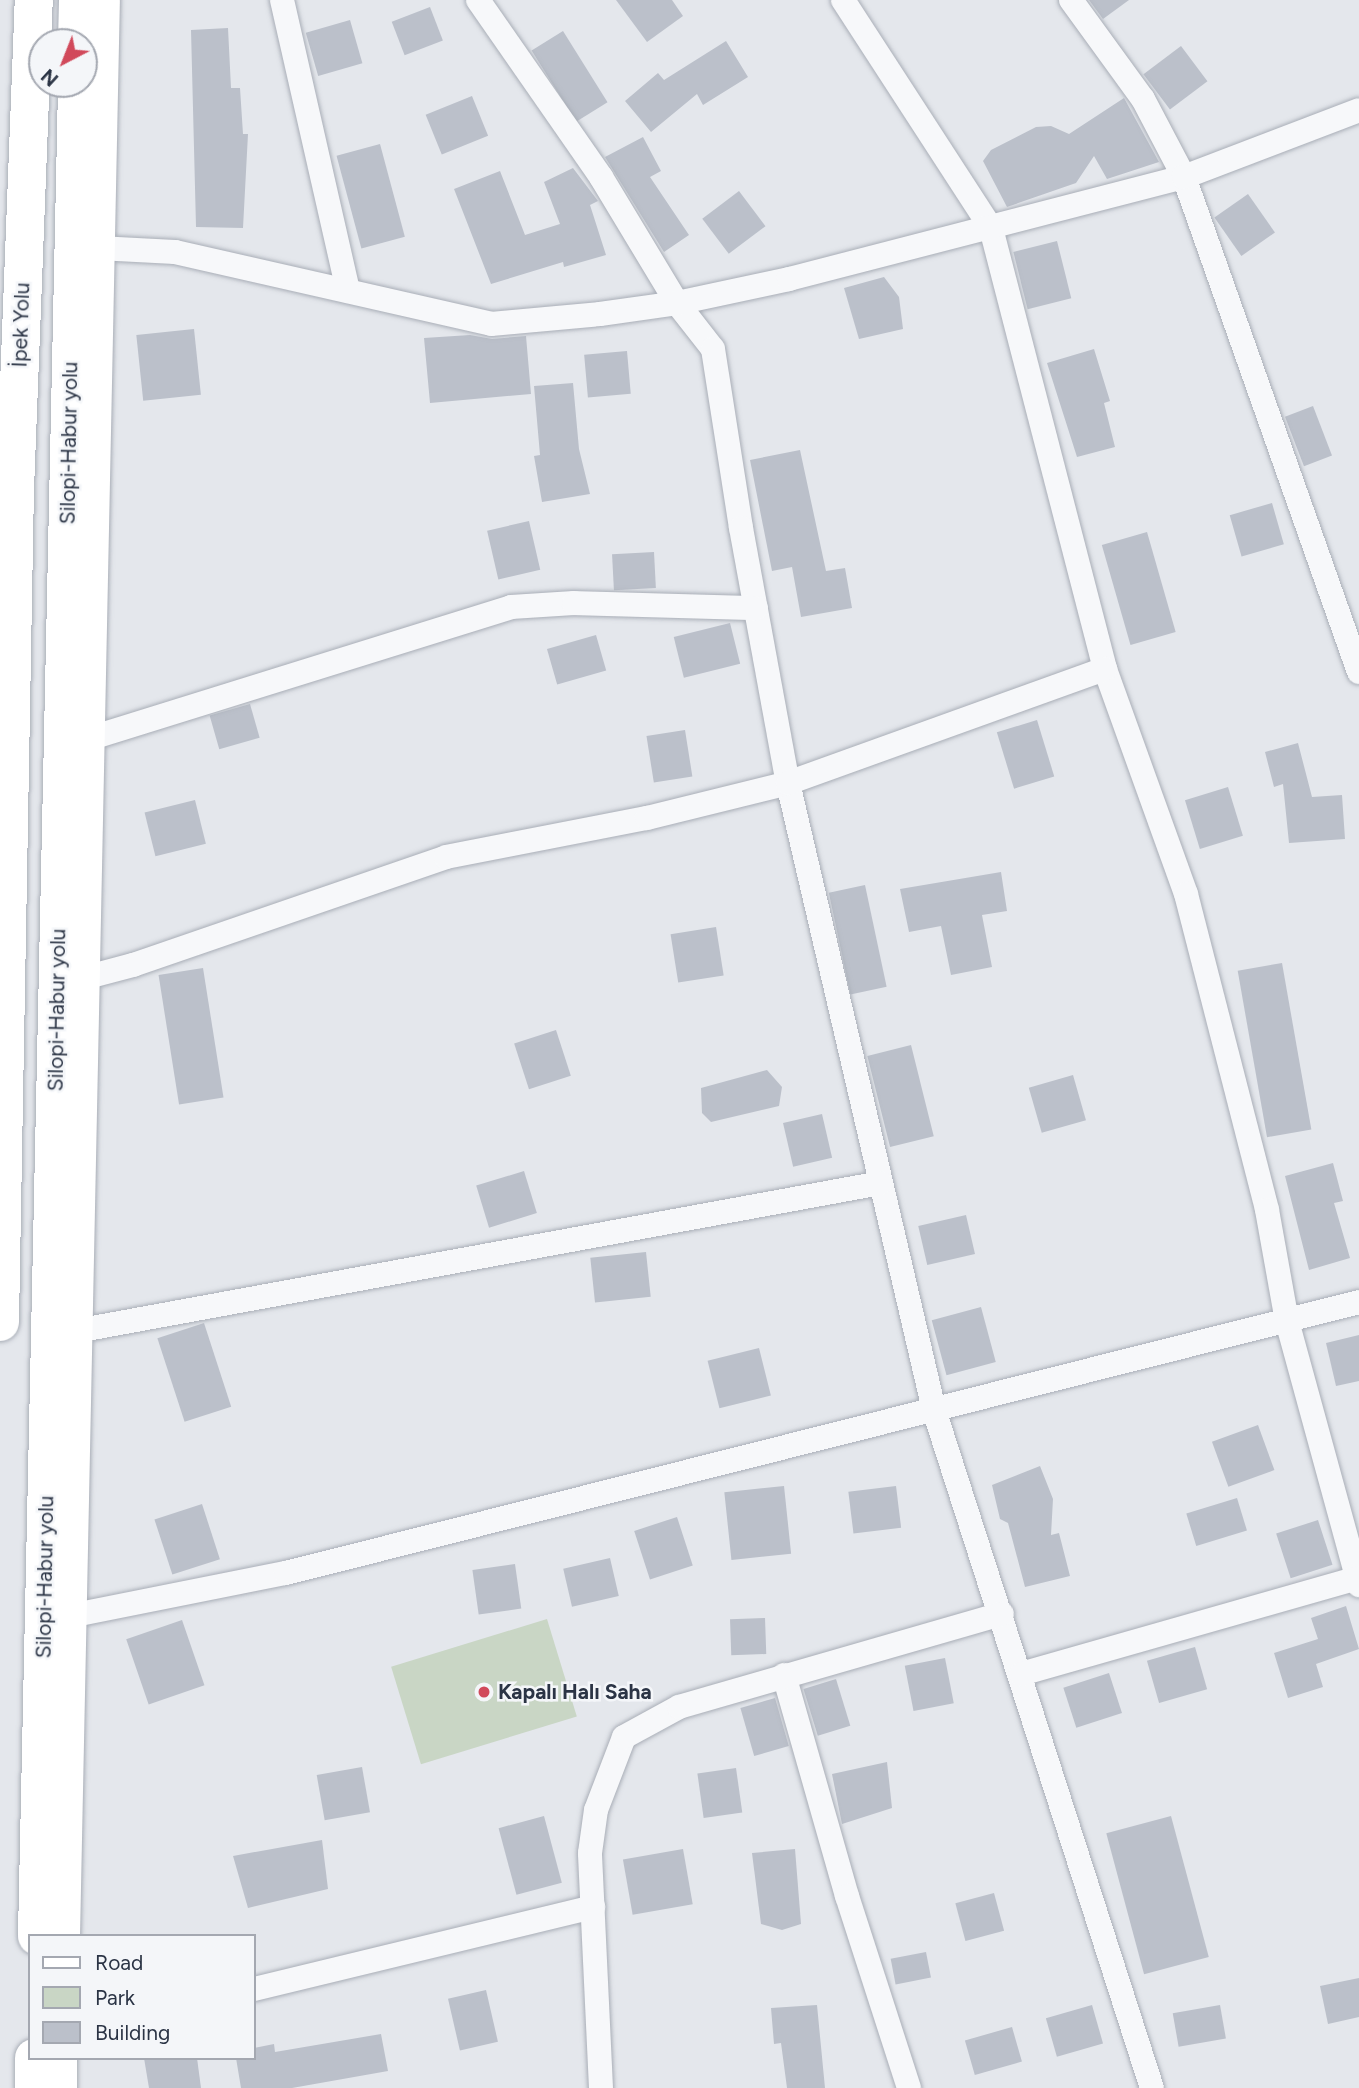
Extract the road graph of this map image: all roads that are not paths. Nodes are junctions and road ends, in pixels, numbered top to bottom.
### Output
1 (34, 0) edge
2 (78, 0) edge
3 (102, 0) edge
4 (282, 0) edge
5 (478, 0) edge
6 (843, 0) edge
7 (1071, 0) edge
8 (77, 28) edge
9 (76, 98) edge
10 (1359, 110) edge
11 (1184, 177) junction
12 (992, 228) junction
13 (98, 248) junction
14 (348, 291) junction
15 (677, 303) junction
16 (7, 492) edge
17 (756, 608) junction
18 (1105, 668) junction
19 (1359, 673) edge
20 (88, 739) junction
21 (788, 783) junction
22 (83, 978) junction
23 (881, 1184) junction
24 (1359, 1302) edge
25 (1287, 1321) junction
26 (0, 1322) edge
27 (76, 1331) junction
28 (934, 1409) junction
29 (1358, 1581) edge
30 (1002, 1614) junction
31 (70, 1616) junction
32 (1021, 1674) junction
33 (784, 1675) junction
34 (593, 1907) junction
35 (37, 1934) edge
36 (62, 1934) edge
37 (256, 1989) edge
38 (34, 2060) edge
39 (59, 2060) edge
40 (34, 2088) edge
41 (59, 2088) edge
42 (601, 2088) edge
43 (909, 2088) edge
44 (1152, 2088) edge

1 - 16 highway, İpek Yolu
2 - 8 highway
3 - 13 street
4 - 14 street
5 - 15 street
6 - 12 street
7 - 11 street
9 - 35 highway, Silopi-Habur yolu
10 - 11 street
11 - 12 street
11 - 19 street
12 - 15 street
12 - 18 street
13 - 14 street
13 - 20 street
14 - 15 street
15 - 17 street
16 - 26 highway, İpek Yolu
17 - 20 street
17 - 21 street
18 - 21 street
18 - 25 street
20 - 22 street
21 - 22 street
21 - 23 street
22 - 27 street
23 - 27 street
23 - 28 street
24 - 25 street
25 - 28 street
25 - 29 street
27 - 31 street
28 - 30 street
28 - 31 street
29 - 32 street
30 - 32 street
30 - 33 street
31 - 36 street
32 - 44 street
33 - 34 street
33 - 43 street
34 - 37 street
34 - 42 street
38 - 40 highway
39 - 41 street

